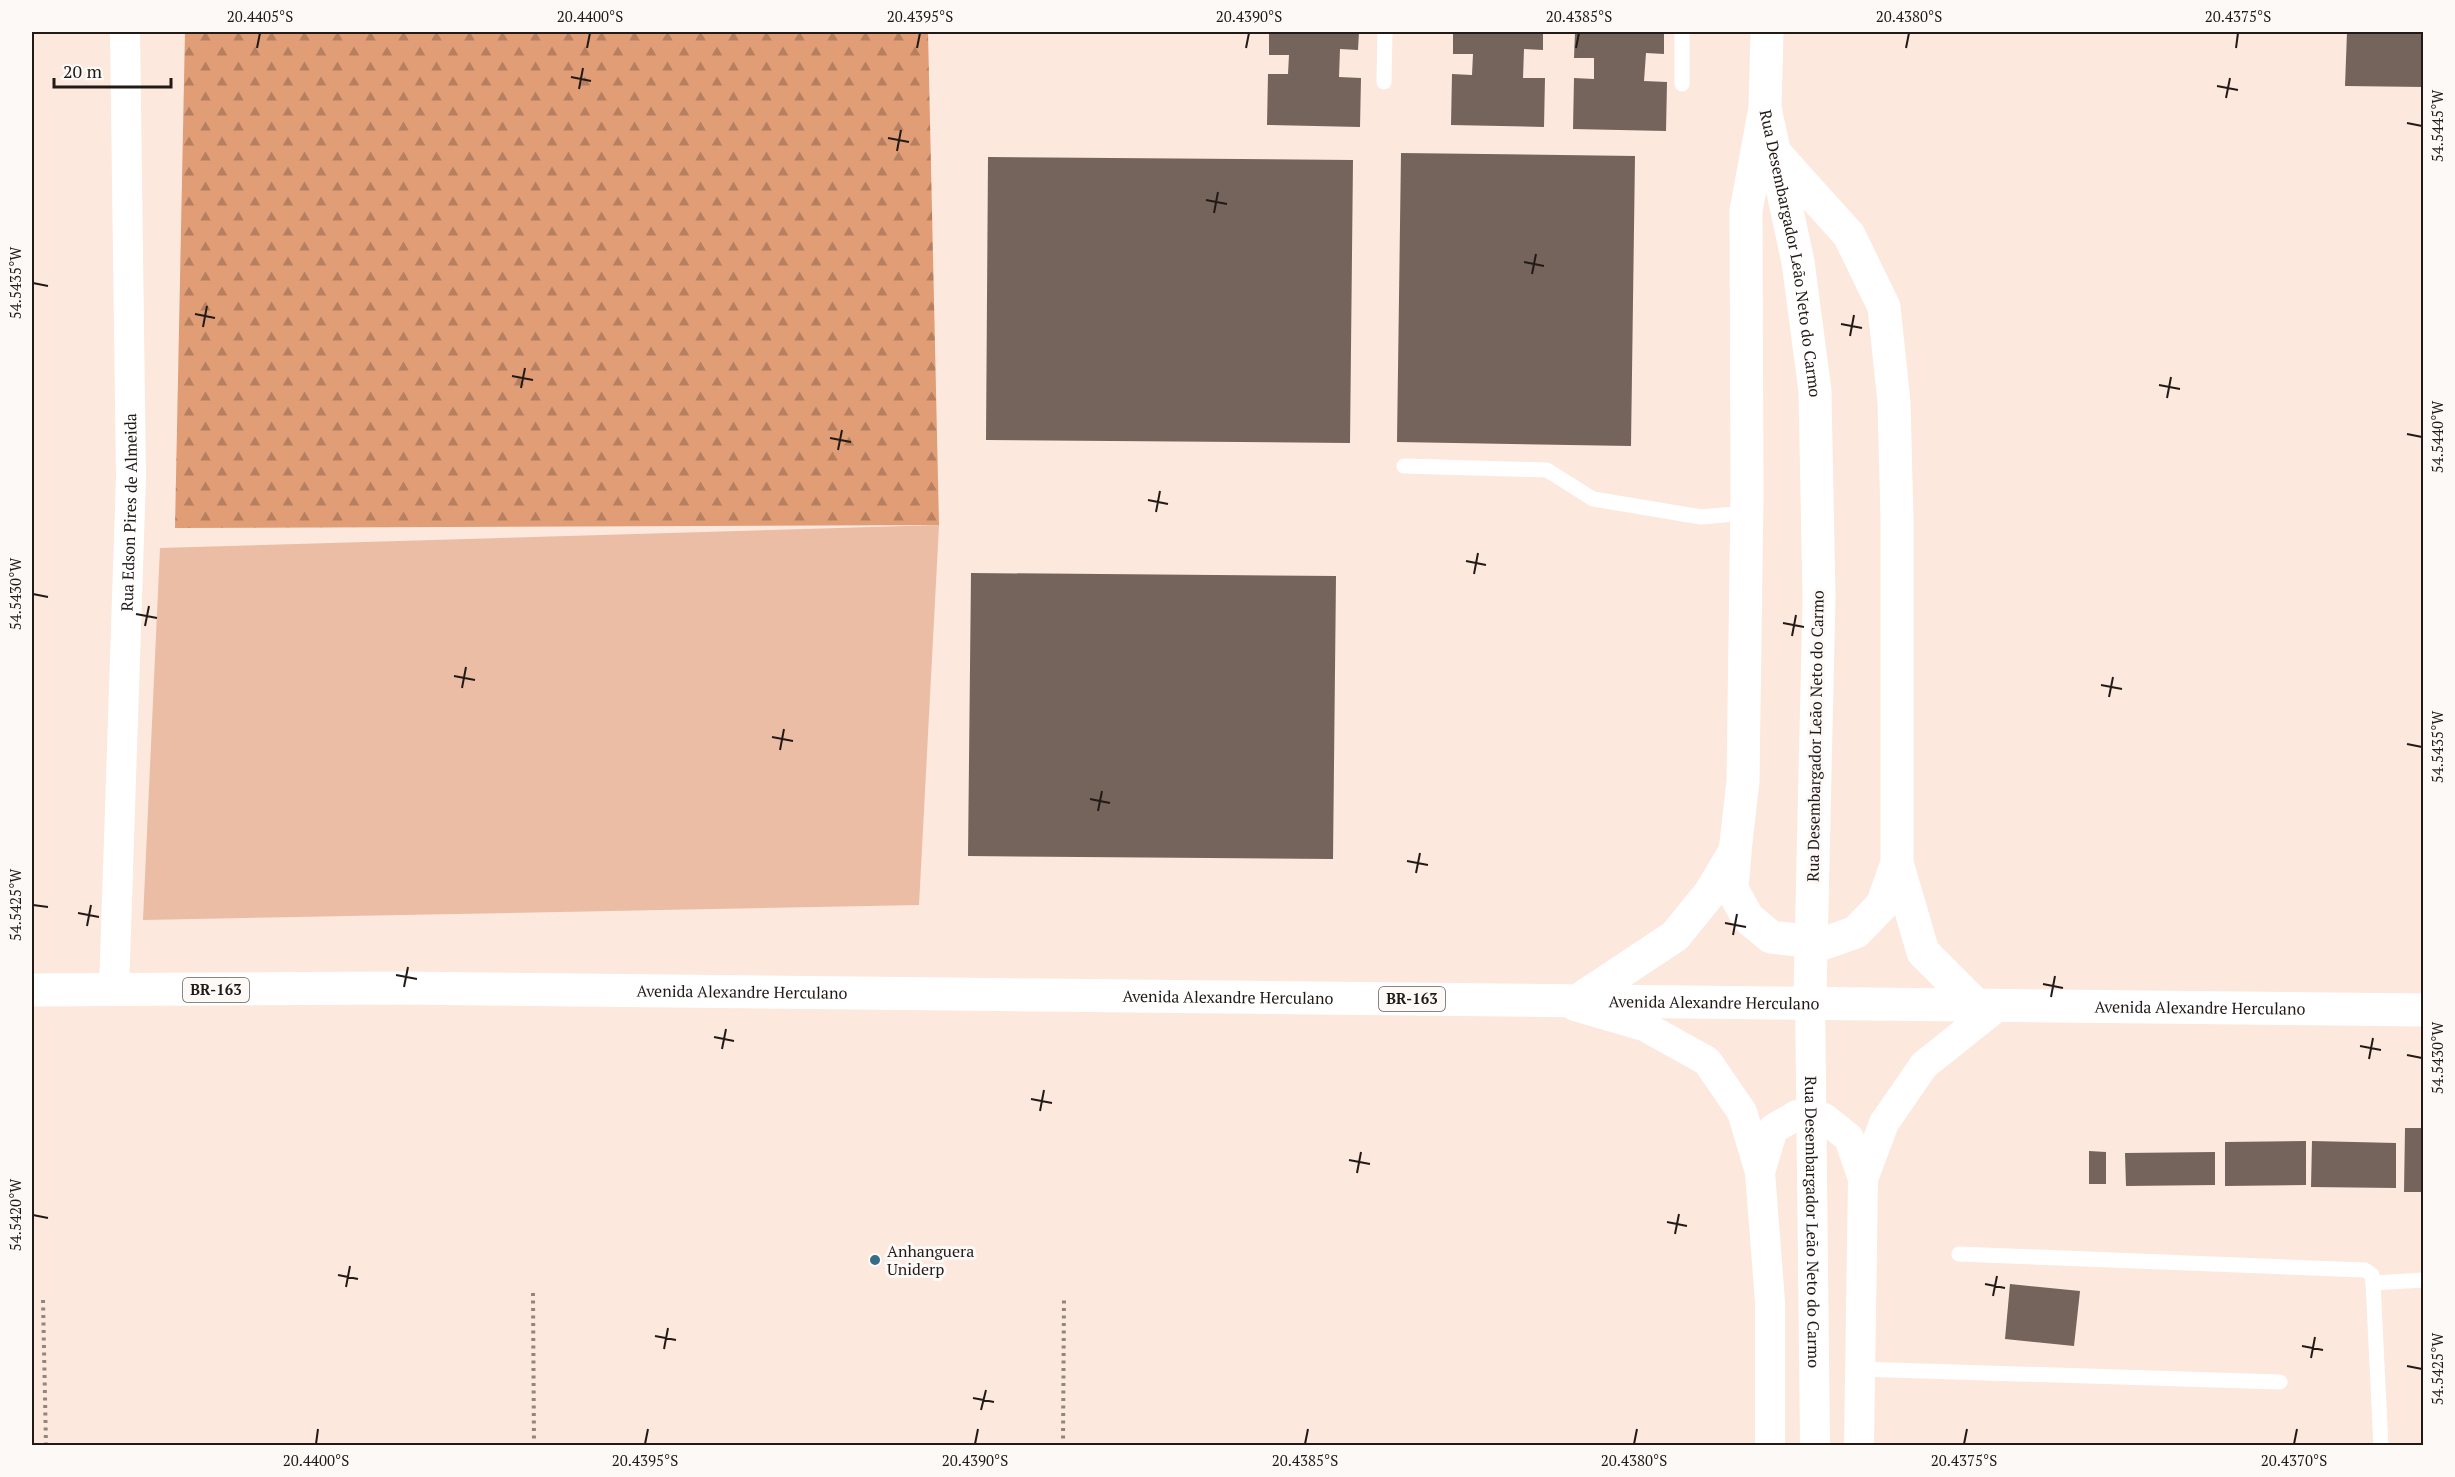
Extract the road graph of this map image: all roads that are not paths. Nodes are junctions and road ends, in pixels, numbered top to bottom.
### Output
1 (126, 32) edge
2 (1385, 32) edge
3 (1682, 32) edge
4 (1767, 32) edge
5 (1384, 82) dead end
6 (1682, 84) dead end
7 (1766, 108) junction
8 (1775, 153) junction
9 (1404, 466) dead end
10 (1747, 513) junction
11 (1735, 851) junction
12 (1897, 863) junction
13 (32, 990) edge
14 (114, 990) junction
15 (1810, 994) joint
16 (1566, 1000) junction
17 (1987, 1005) junction
18 (2424, 1010) edge
19 (1761, 1172) junction
20 (1863, 1179) junction
21 (1959, 1254) dead end
22 (2424, 1280) edge
23 (2373, 1283) junction
24 (1859, 1369) junction
25 (2280, 1382) dead end
26 (1770, 1446) edge
27 (1815, 1446) edge
28 (1859, 1446) edge
29 (2381, 1446) edge

1 - 14 street, Rua Edson Pires de Almeida
2 - 5 lane
3 - 6 lane
4 - 7 main road, Rua Desembargador Leão Neto do Carmo
7 - 8 main road, Rua Desembargador Leão Neto do Carmo
7 - 10 main road
8 - 12 main road
8 - 15 main road, Rua Desembargador Leão Neto do Carmo
9 - 10 lane
10 - 11 main road
11 - 12 main road
11 - 16 main road
12 - 17 main road
13 - 14 main road, Avenida Alexandre Herculano / BR-163
14 - 16 main road, Avenida Alexandre Herculano / BR-163
15 - 27 street, Rua Desembargador Leão Neto do Carmo
16 - 17 main road, Avenida Alexandre Herculano / BR-163
16 - 19 street
17 - 18 main road, Avenida Alexandre Herculano / BR-163
17 - 20 street
19 - 20 street
19 - 26 street
20 - 24 street
21 - 23 lane
22 - 23 lane
23 - 29 lane
24 - 25 lane
24 - 28 street

